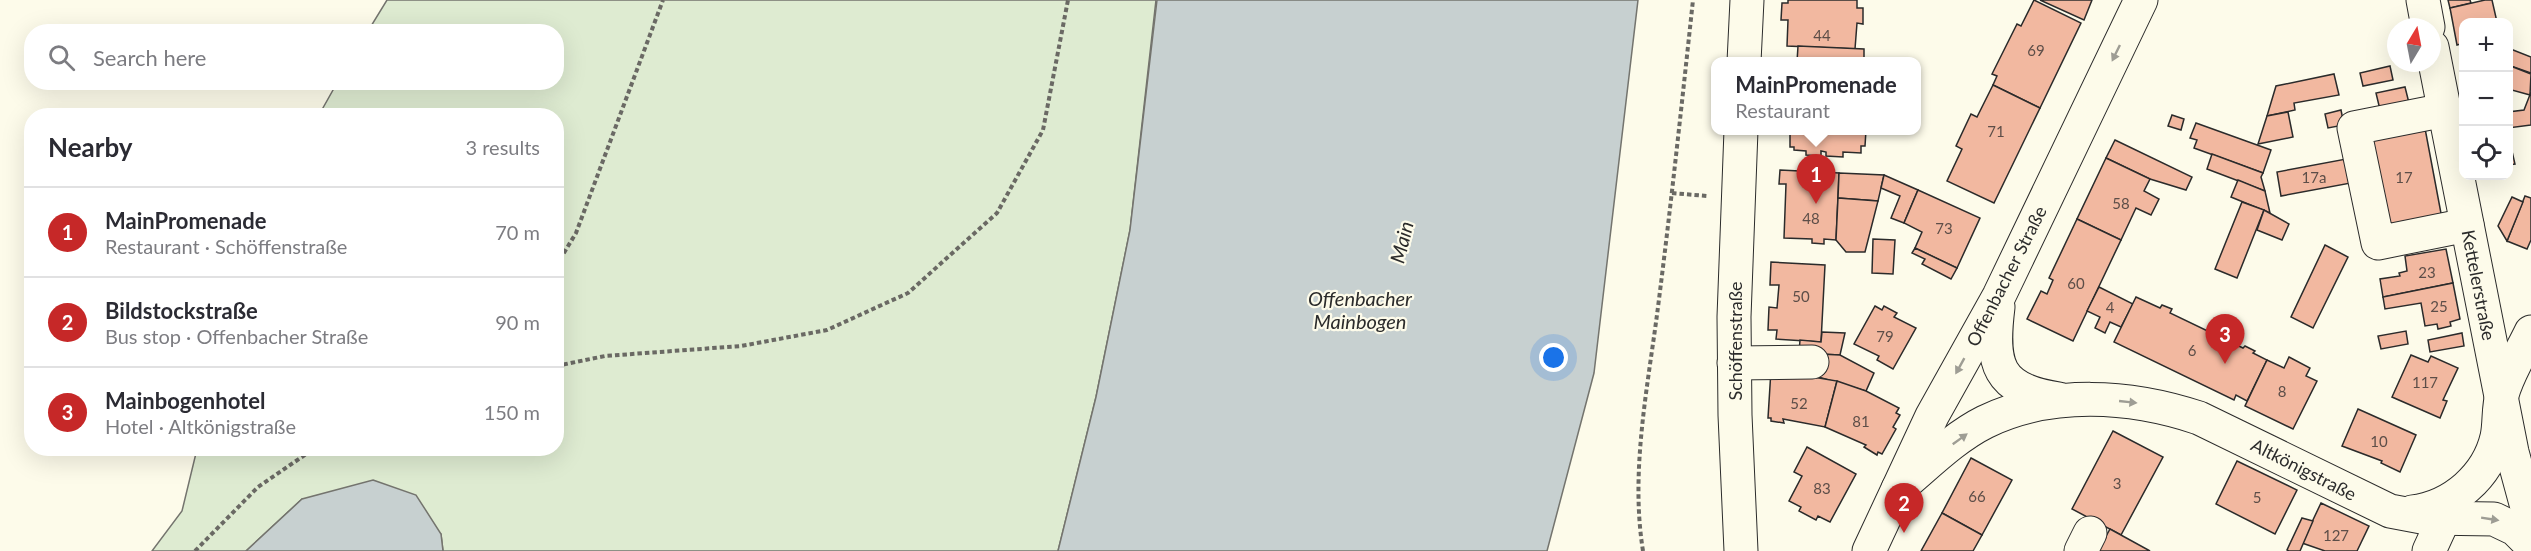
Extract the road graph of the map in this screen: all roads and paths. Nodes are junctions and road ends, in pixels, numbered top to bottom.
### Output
1 (663, 0) edge
2 (1068, 0) edge
3 (1693, 0) edge
4 (1747, 0) edge
5 (2141, 0) edge
6 (2423, 0) edge
7 (2426, 18) edge
8 (1744, 57) edge
9 (2437, 72) edge
10 (2445, 110) junction
11 (1741, 135) edge
12 (2467, 225) junction
13 (564, 253) edge
14 (1999, 296) junction
15 (2531, 332) edge
16 (1812, 362) dead end
17 (1734, 363) junction
18 (564, 364) edge
19 (2501, 396) junction
20 (2070, 401) junction
21 (303, 456) edge
22 (1898, 489) junction
23 (2449, 507) junction
24 (2531, 522) edge
25 (2531, 545) edge
26 (195, 551) edge
27 (1643, 551) edge
28 (1741, 551) edge
29 (1869, 551) edge
30 (2429, 551) edge

1 - 13 path
2 - 18 path
3 - 27 path
4 - 8 street
5 -> 14 street, Offenbacher Straße
6 - 7 street
9 - 10 street, Kettelerstraße
10 - 12 street, Kettelerstraße
10 - 12 street
11 - 17 street, Schöffenstraße
12 - 19 street, Kettelerstraße
14 - 20 street, Altkönigstraße
14 -> 22 street, Offenbacher Straße
15 - 19 street
16 - 17 street
17 - 28 street, Schöffenstraße
19 - 23 street
19 - 24 street, Kettelerstraße
22 -> 20 street, Altkönigstraße
20 -> 23 street, Altkönigstraße
21 - 26 path
22 - 29 street, Offenbacher Straße
23 -> 25 street, Altkönigstraße
23 - 30 street

